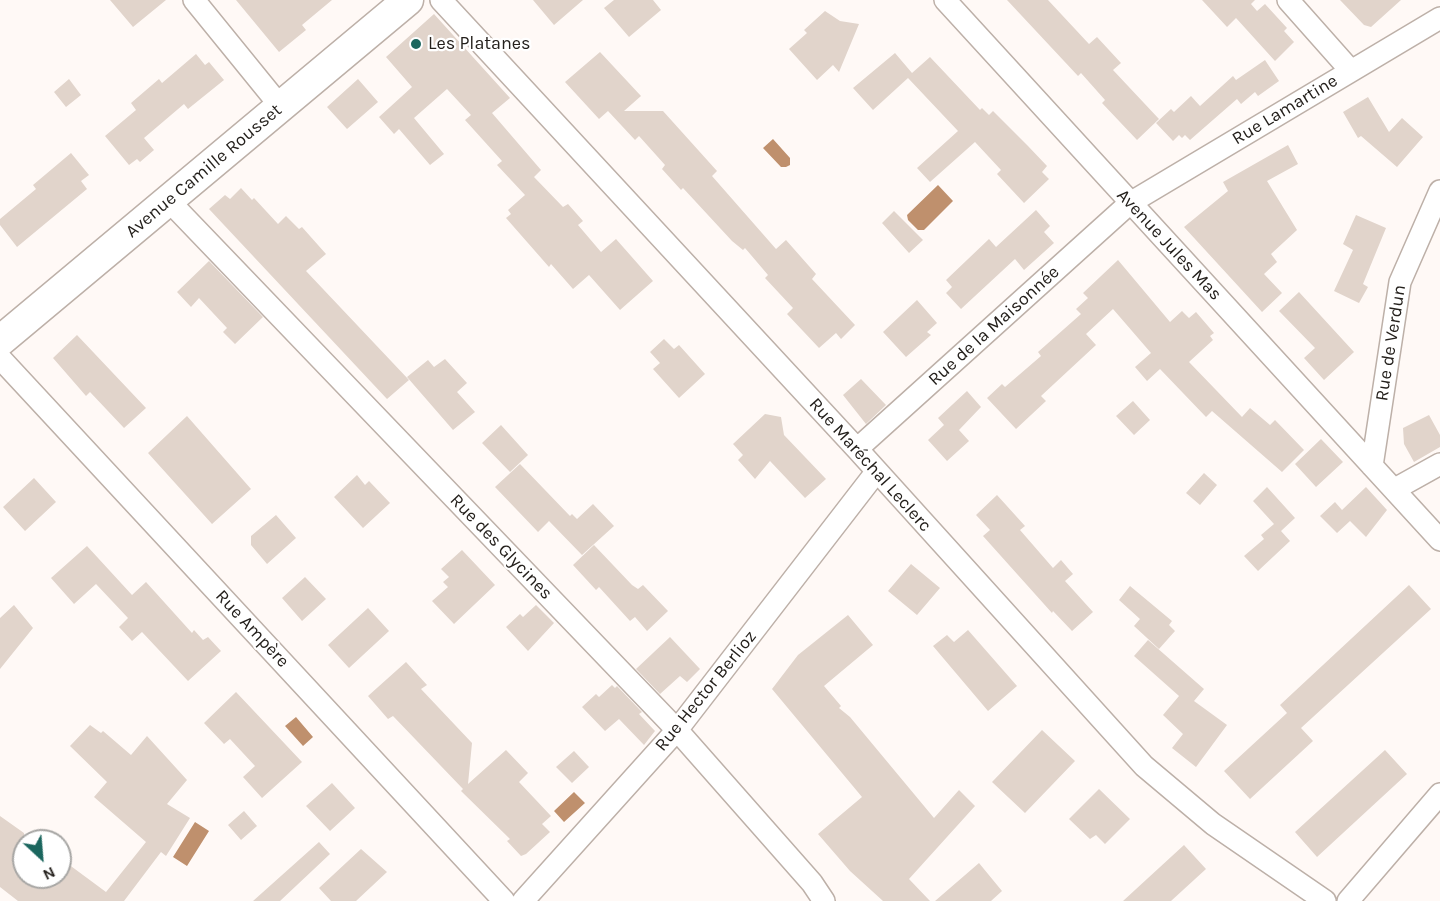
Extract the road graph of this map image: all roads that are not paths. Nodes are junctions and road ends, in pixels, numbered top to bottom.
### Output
1 (194, 0) edge
2 (408, 0) edge
3 (441, 0) edge
4 (945, 0) edge
5 (1288, 0) edge
6 (1440, 18) edge
7 (1352, 71) junction
8 (280, 107) junction
9 (1440, 191) edge
10 (169, 201) junction
11 (1130, 203) junction
12 (0, 341) edge
13 (0, 358) edge
14 (857, 449) junction
15 (1440, 464) edge
16 (1372, 466) junction
17 (877, 471) junction
18 (1395, 489) junction
19 (1440, 540) edge
20 (677, 730) junction
21 (1440, 794) edge
22 (504, 901) edge
23 (523, 901) edge
24 (824, 901) edge
25 (1325, 901) edge
26 (1348, 901) edge

1 - 8 street
2 - 8 street, Avenue Camille Rousset
3 - 14 street, Rue Maréchal Leclerc
4 - 11 street, Avenue Jules Mas
5 - 7 street
6 - 7 street, Rue Lamartine
7 - 11 street, Rue Lamartine
8 - 10 street, Avenue Camille Rousset
9 - 16 street, Rue de Verdun
10 - 12 street, Avenue Camille Rousset
10 - 20 street, Rue des Glycines
11 - 14 street, Rue de la Maisonnée
11 - 16 street, Avenue Jules Mas
13 - 22 street, Rue Ampère
14 - 17 street, Rue Maréchal Leclerc
15 - 18 street
16 - 18 street, Avenue Jules Mas
17 - 20 street, Rue Hector Berlioz
17 - 25 street, Rue Maréchal Leclerc
18 - 19 street, Avenue Jules Mas
20 - 23 street, Rue Hector Berlioz
20 - 24 street, Rue des Glycines
21 - 26 street

